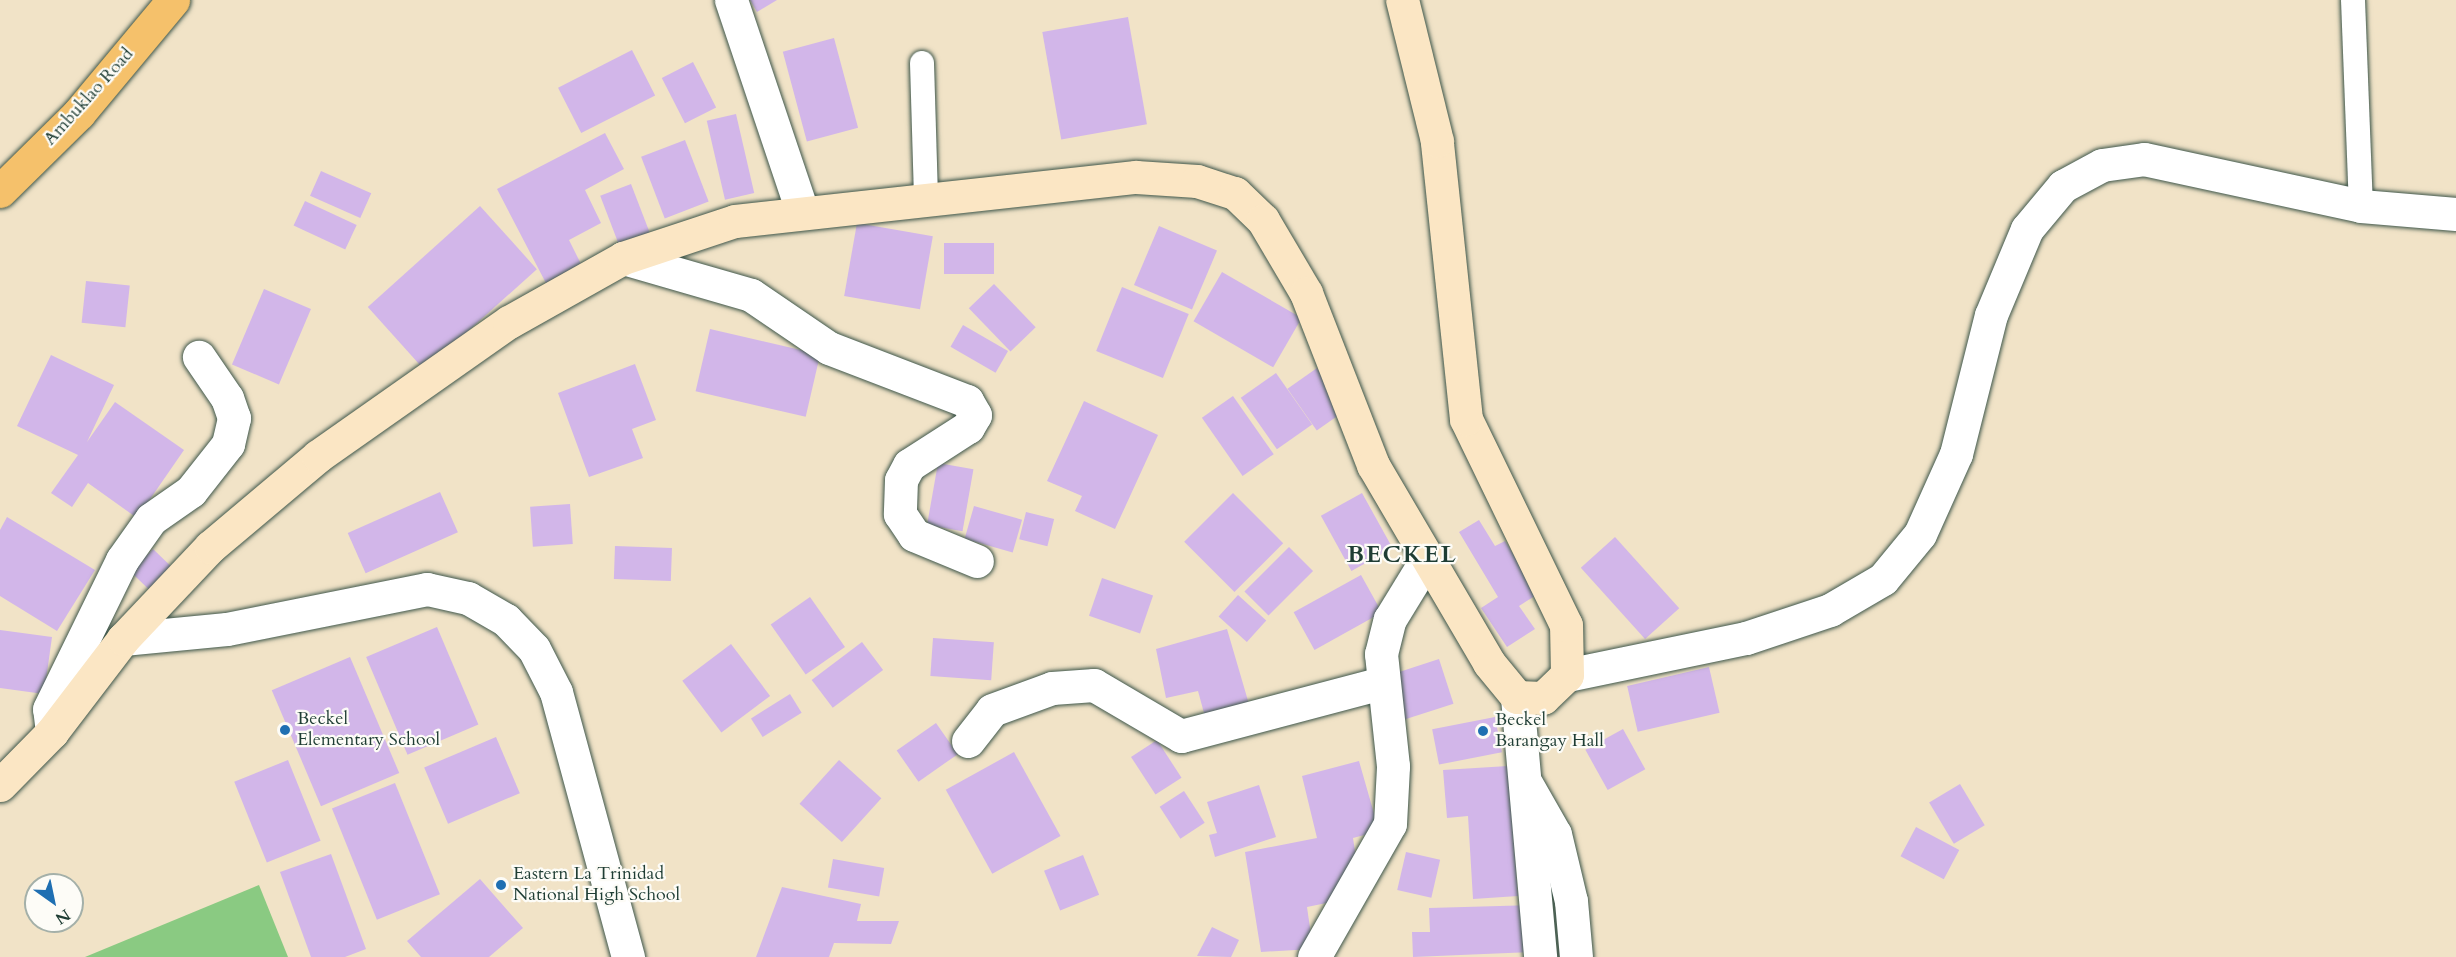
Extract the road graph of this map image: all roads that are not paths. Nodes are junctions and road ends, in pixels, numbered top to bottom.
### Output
1 (173, 0) edge
2 (731, 0) edge
3 (1402, 0) edge
4 (2353, 0) edge
5 (922, 63) dead end
6 (0, 191) edge
7 (926, 197) junction
8 (2361, 206) junction
9 (802, 211) junction
10 (2456, 214) edge
11 (623, 258) junction
12 (199, 357) dead end
13 (1428, 556) junction
14 (977, 561) dead end
15 (123, 639) junction
16 (1567, 675) junction
17 (1381, 683) junction
18 (1517, 697) junction
19 (52, 732) junction
20 (968, 741) dead end
21 (1520, 776) junction
22 (0, 785) edge
23 (628, 957) edge
24 (1314, 957) edge
25 (1540, 957) edge
26 (1576, 957) edge

1 - 6 main road, Ambuklao Road
2 - 9 street
3 - 16 street
4 - 8 lane
5 - 7 lane
7 - 9 street
7 - 13 street
8 - 10 street
8 - 16 street
9 - 11 street
11 - 14 street
11 - 15 street
12 - 19 street
13 - 17 street
13 - 18 street
15 - 19 street
15 - 23 street
16 - 18 street
17 - 20 street
17 - 24 street
18 - 21 street
19 - 22 street
21 - 25 street
21 - 26 street

